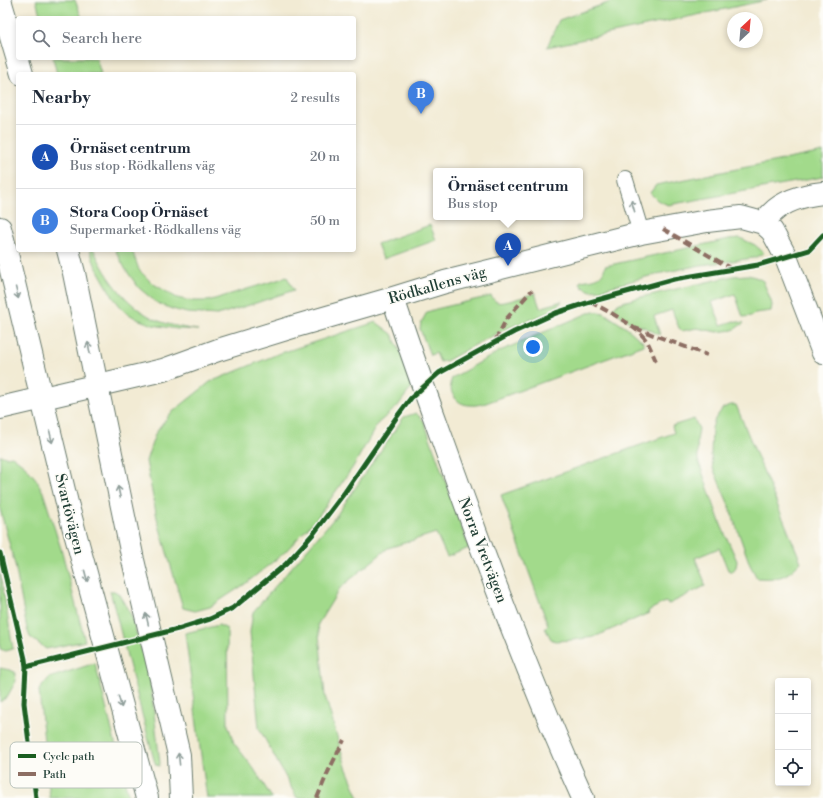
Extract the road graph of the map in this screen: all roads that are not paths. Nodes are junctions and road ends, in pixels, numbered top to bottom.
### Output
1 (0, 0) edge
2 (16, 54) edge
3 (18, 60) edge
4 (21, 72) edge
5 (625, 180) dead end
6 (823, 193) edge
7 (764, 223) junction
8 (0, 228) edge
9 (640, 233) junction
10 (69, 252) edge
11 (393, 298) junction
12 (821, 340) edge
13 (97, 386) junction
14 (42, 399) junction
15 (0, 408) edge
16 (132, 742) edge
17 (142, 780) edge
18 (147, 798) edge
19 (181, 798) edge
20 (583, 798) edge

1 - 2 street
3 - 4 street
9 -> 5 lane
6 - 7 street
7 - 9 street, Rödkallens väg
7 - 12 street
8 -> 14 street, Svartövägen
9 - 11 street, Rödkallens väg
13 -> 10 street
11 - 13 street, Rödkallens väg
11 - 20 street, Norra Vretvägen
13 - 14 street, Rödkallens väg
19 -> 13 street
14 - 15 street, Rödkallens väg
14 -> 16 street, Svartövägen
17 -> 18 street, Svartövägen

